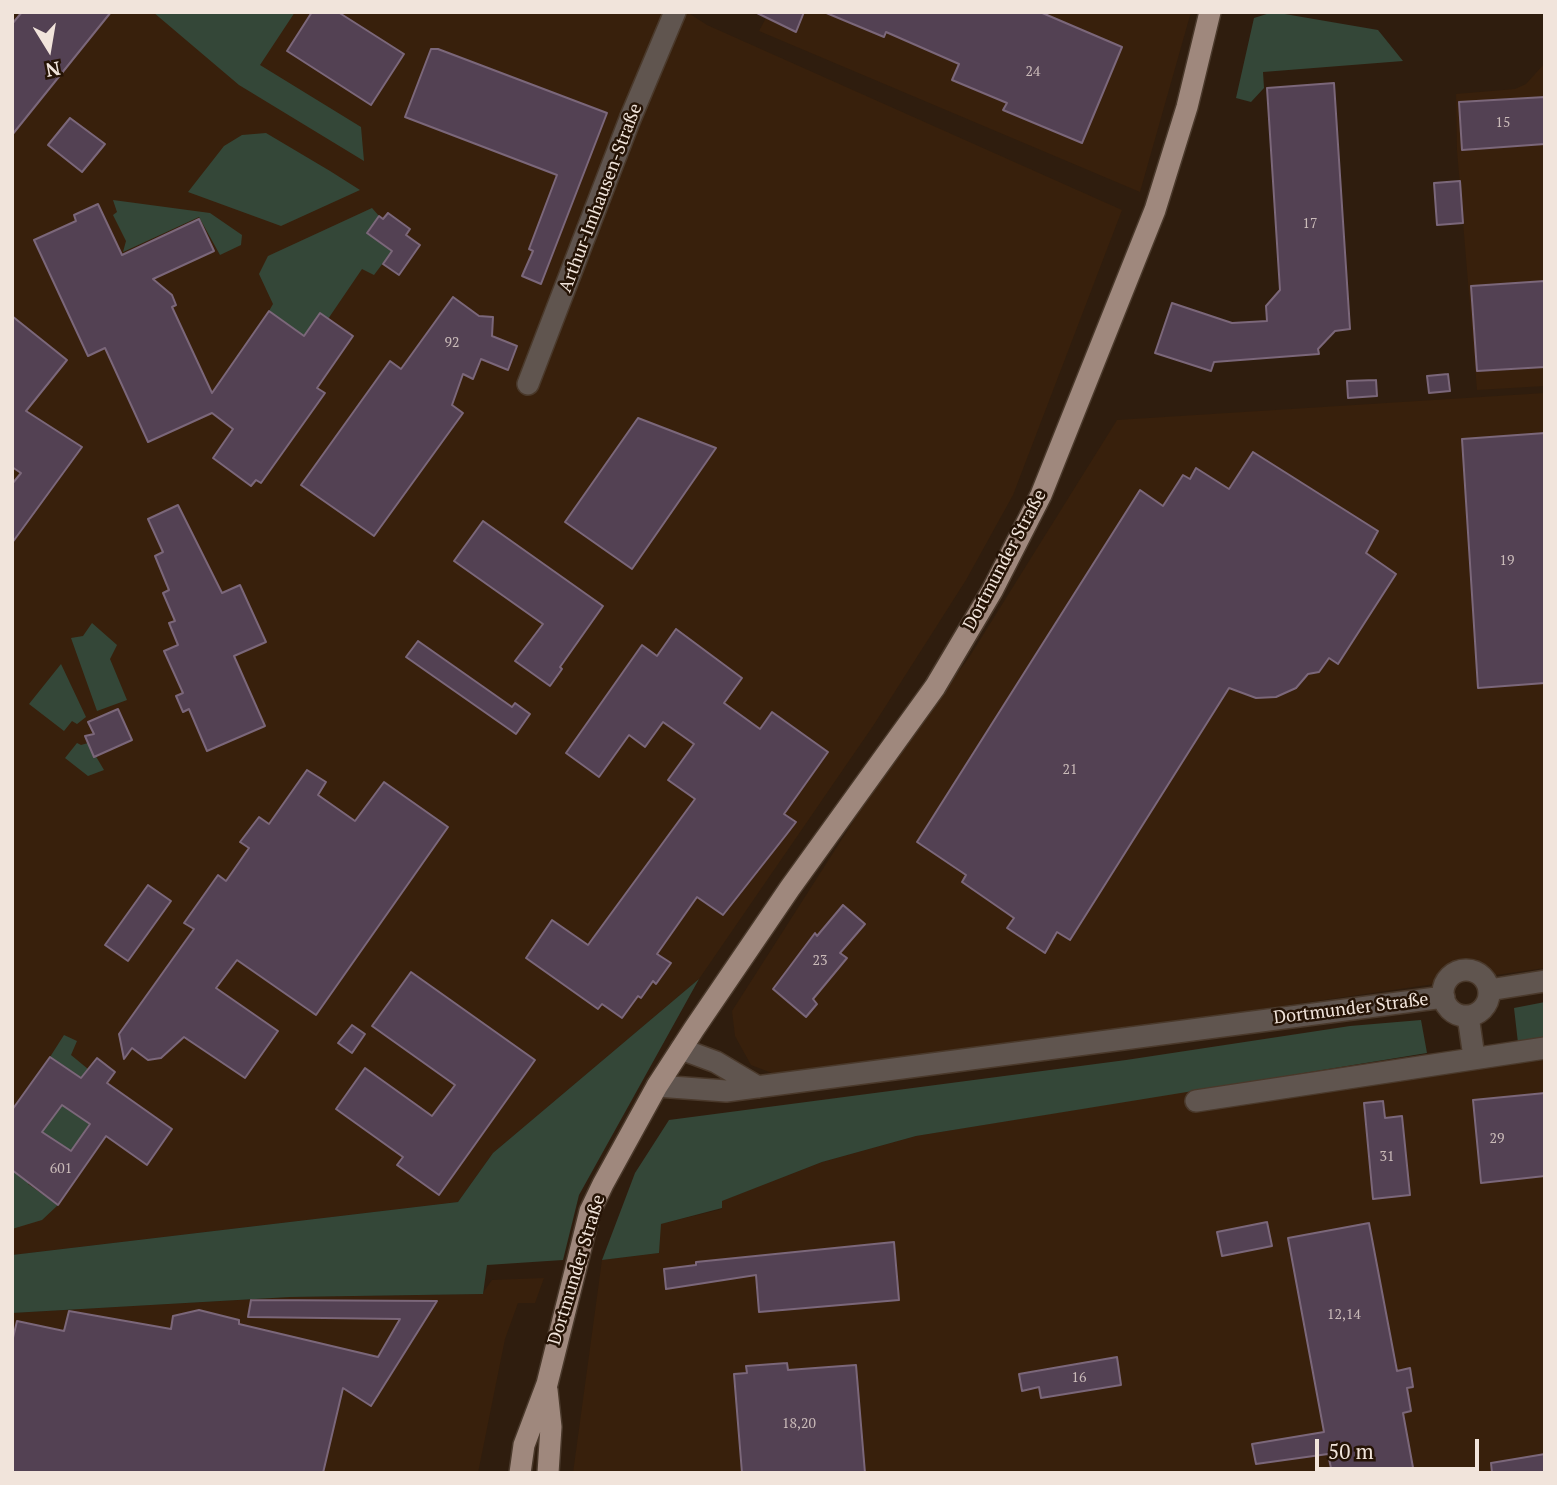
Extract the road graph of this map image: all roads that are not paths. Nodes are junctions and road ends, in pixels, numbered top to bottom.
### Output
1 (675, 12) edge
2 (1210, 12) edge
3 (528, 384) dead end
4 (1545, 981) edge
5 (1489, 990) junction
6 (1444, 997) junction
7 (1468, 1016) junction
8 (1545, 1048) edge
9 (681, 1049) junction
10 (1474, 1057) junction
11 (657, 1086) junction
12 (758, 1087) junction
13 (1196, 1101) dead end
14 (547, 1384) junction
15 (520, 1473) edge
16 (548, 1473) edge

1 - 3 street, Arthur-Imhausen-Straße
2 - 9 main road, Dortmunder Straße
4 - 5 street
5 - 6 street
5 - 7 street
6 - 7 street
6 - 12 street, Dortmunder Straße
7 - 10 street
8 - 10 street
9 - 11 main road, Dortmunder Straße
9 - 12 street
10 - 13 street
11 - 12 street, Dortmunder Straße
11 - 14 main road, Dortmunder Straße
14 - 15 main road, Dortmunder Straße
14 - 16 main road, Dortmunder Straße

